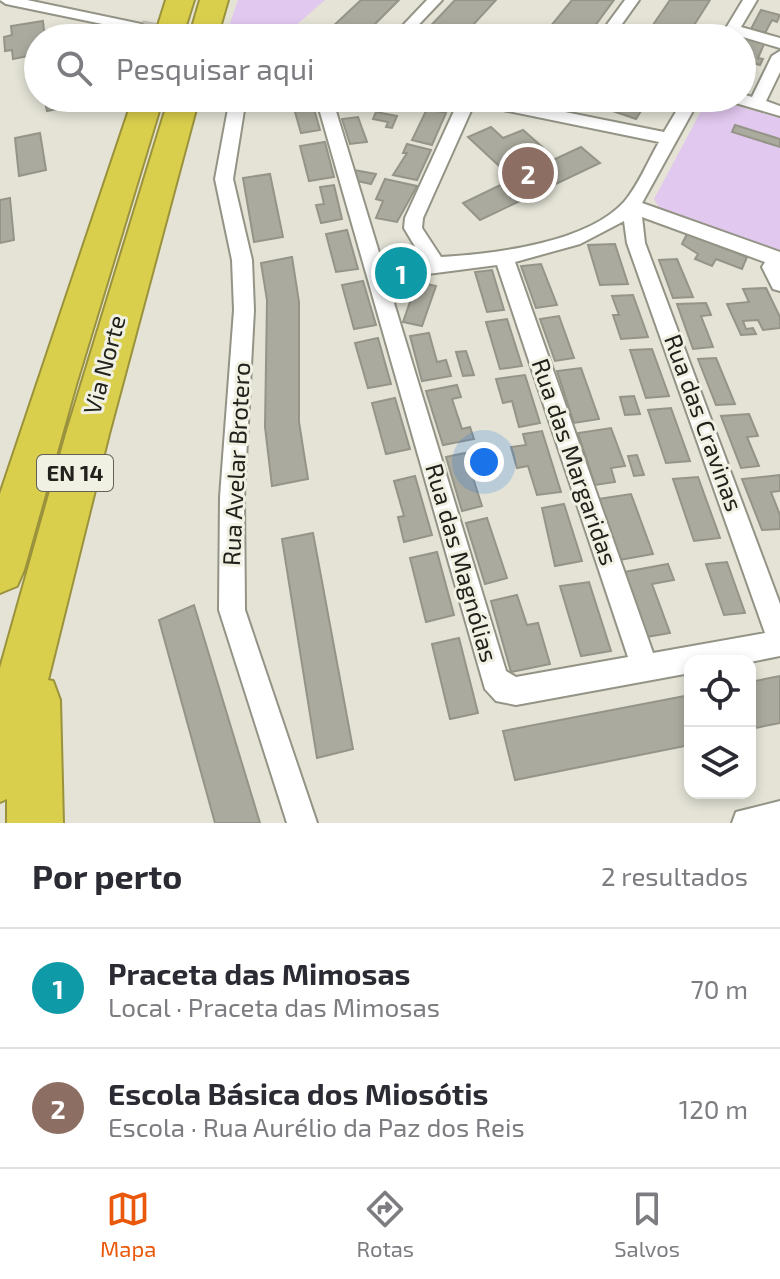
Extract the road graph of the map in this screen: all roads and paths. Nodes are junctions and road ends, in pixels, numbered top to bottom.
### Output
1 (9, 0) edge
2 (180, 0) edge
3 (435, 0) edge
4 (632, 0) edge
5 (750, 0) edge
6 (214, 3) edge
7 (122, 24) tunnel mouth
8 (172, 24) edge
9 (207, 24) edge
10 (412, 24) edge
11 (614, 24) edge
12 (736, 24) edge
13 (756, 39) edge
14 (780, 43) edge
15 (780, 56) edge
16 (757, 104) joint
17 (780, 111) edge
18 (143, 112) edge
19 (180, 112) edge
20 (236, 112) edge
21 (328, 112) edge
22 (463, 112) edge
23 (534, 112) edge
24 (550, 112) edge
25 (685, 112) edge
26 (548, 115) junction
27 (671, 139) junction
28 (631, 206) junction
29 (504, 257) junction
30 (778, 259) edge
31 (437, 266) junction
32 (780, 284) edge
33 (384, 302) junction
34 (55, 385) junction
35 (0, 496) edge
36 (0, 570) edge
37 (35, 623) junction
38 (780, 641) edge
39 (645, 667) junction
40 (0, 774) edge
41 (780, 816) edge
42 (35, 823) edge
43 (302, 823) edge
44 (747, 823) edge

1 - 7 street
2 - 8 highway
3 - 10 street
4 - 11 street
5 - 12 street
6 - 9 highway
13 - 14 street
15 - 16 street
16 - 17 street
18 - 34 highway, Via Norte / EN 14
19 - 37 highway, Via Norte / EN 14
20 - 43 street, Rua Avelar Brotero
21 - 33 street, Rua das Magnólias
22 - 31 street
23 - 26 street
24 - 26 street
25 - 27 street
26 - 27 street
27 - 28 street
28 - 29 street
28 - 30 street
28 - 38 street, Rua das Cravinas
29 - 31 street
29 - 39 street, Rua das Margaridas
30 - 32 street
31 - 33 street
33 - 39 street, Rua das Magnólias
34 - 35 highway
34 - 36 highway, Via Norte / EN 14
37 - 40 highway, Via Norte / EN 14
37 - 42 highway
38 - 39 street, Rua das Magnólias
41 - 44 street

